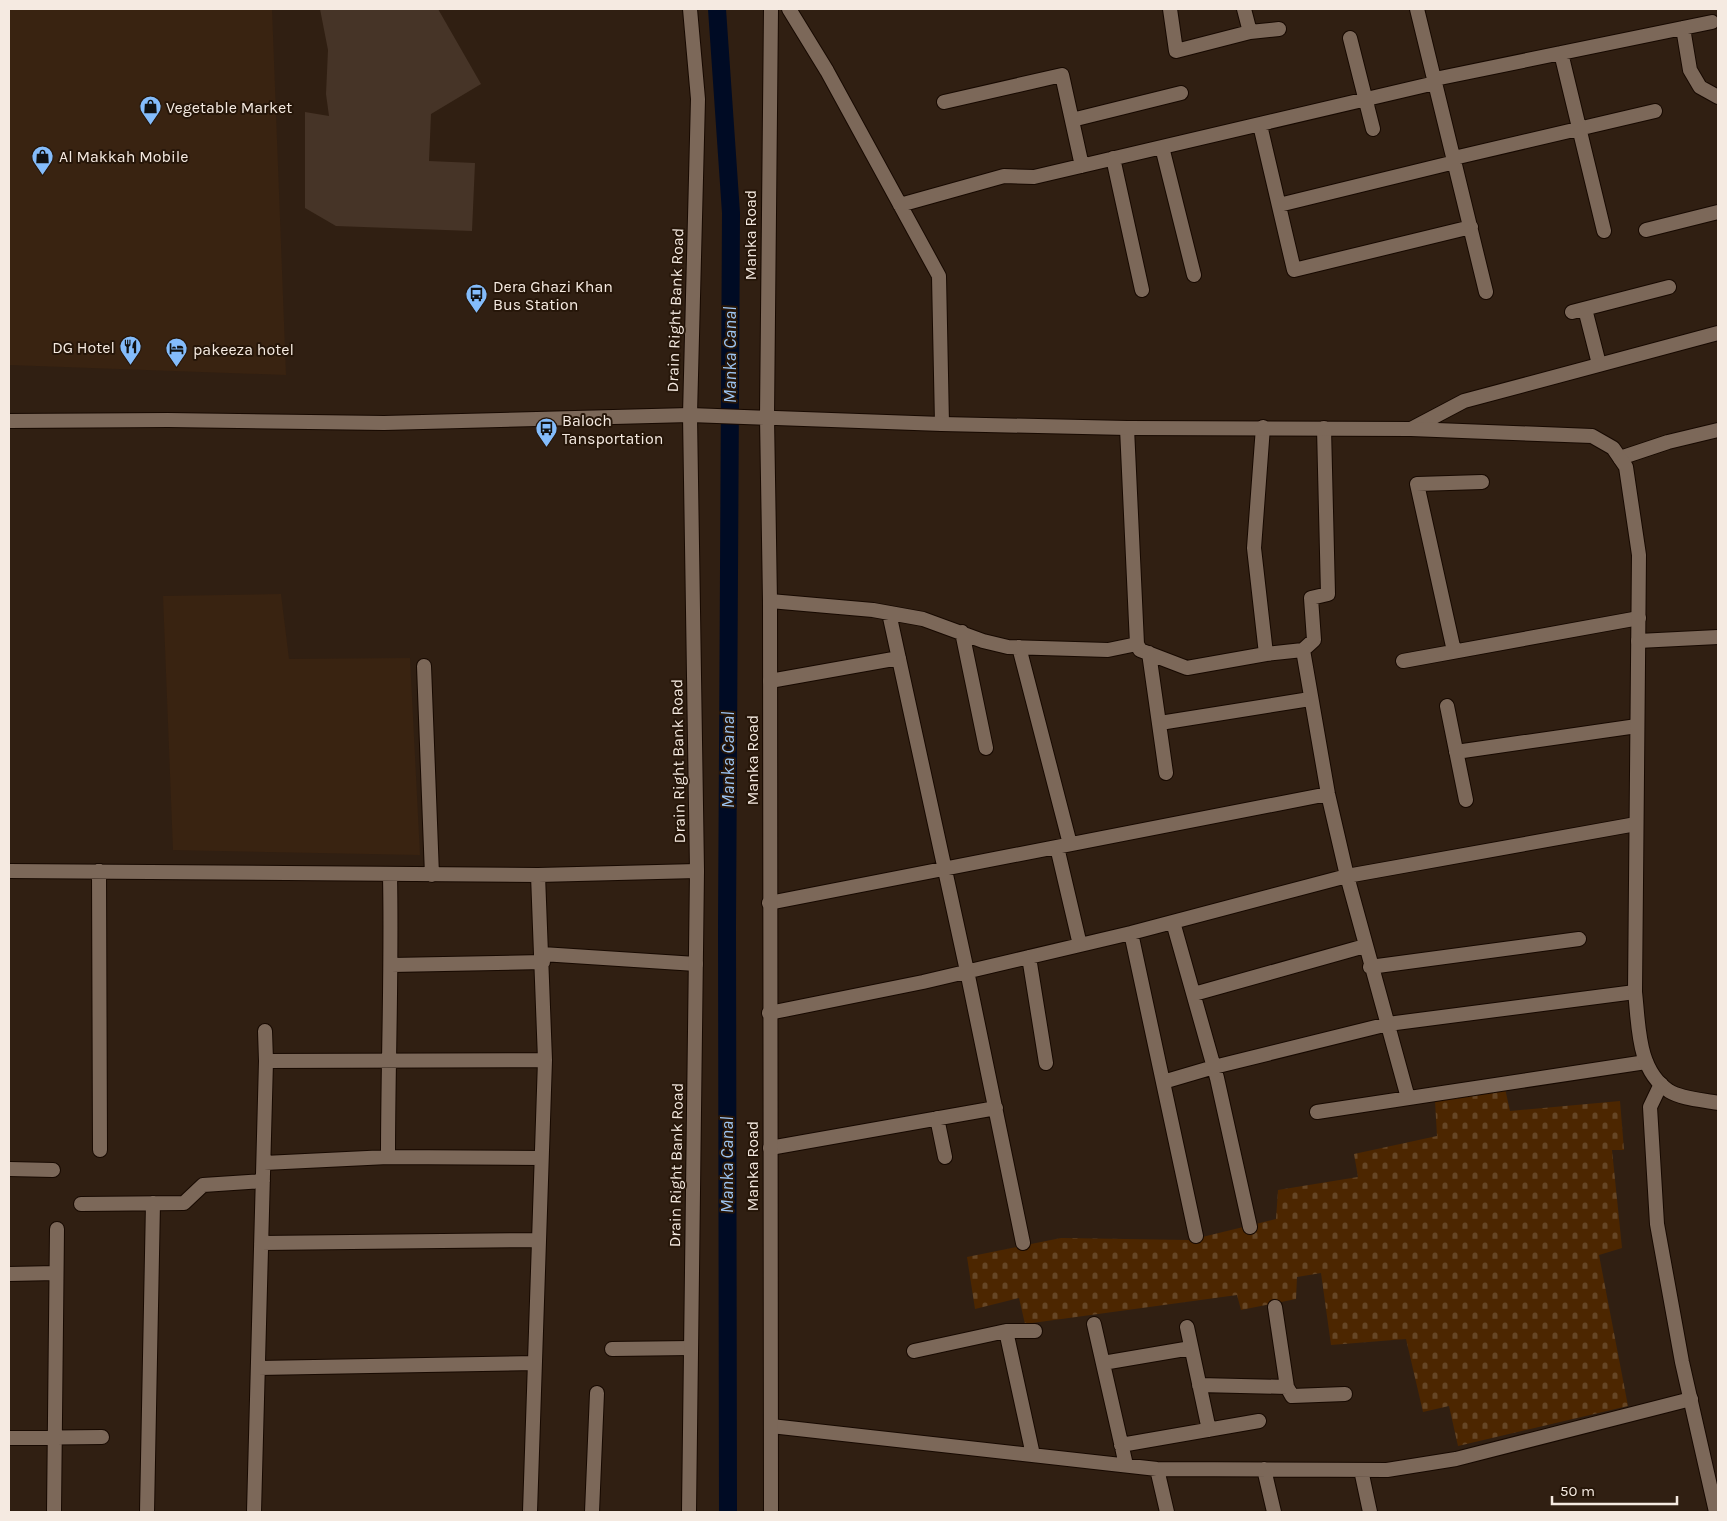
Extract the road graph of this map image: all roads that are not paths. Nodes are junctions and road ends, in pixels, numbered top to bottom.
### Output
1 (690, 9) edge
2 (771, 9) edge
3 (789, 9) edge
4 (1170, 9) edge
5 (1244, 9) edge
6 (1417, 9) edge
7 (1712, 22) dead end
8 (1683, 28) junction
9 (1279, 29) dead end
10 (1250, 32) junction
11 (1350, 38) dead end
12 (1561, 53) junction
13 (1435, 81) junction
14 (1181, 93) dead end
15 (1718, 98) edge
16 (1365, 100) junction
17 (944, 102) dead end
18 (1655, 111) dead end
19 (1072, 120) junction
20 (1260, 125) junction
21 (1579, 128) junction
22 (1373, 129) dead end
23 (1162, 147) junction
24 (1114, 158) junction
25 (1454, 160) junction
26 (1082, 166) junction
27 (900, 205) junction
28 (1279, 205) junction
29 (1718, 212) edge
30 (1471, 227) junction
31 (1646, 230) dead end
32 (1604, 231) dead end
33 (1194, 275) dead end
34 (1669, 288) dead end
35 (1142, 290) dead end
36 (1486, 292) dead end
37 (1718, 334) edge
38 (1599, 364) junction
39 (690, 414) junction
40 (767, 417) junction
41 (9, 421) edge
42 (942, 424) junction
43 (1127, 428) junction
44 (1262, 428) junction
45 (1324, 428) junction
46 (1411, 429) junction
47 (1718, 430) edge
48 (1620, 458) junction
49 (1482, 482) dead end
50 (770, 601) junction
51 (889, 613) junction
52 (1639, 618) junction
53 (962, 632) junction
54 (1718, 637) edge
55 (1638, 642) junction
56 (1137, 644) junction
57 (1019, 647) junction
58 (1303, 650) junction
59 (1454, 651) junction
60 (1149, 653) junction
61 (1266, 654) junction
62 (898, 658) junction
63 (1403, 661) dead end
64 (424, 666) dead end
65 (770, 681) junction
66 (1310, 699) junction
67 (1447, 706) dead end
68 (1160, 723) junction
69 (1638, 726) junction
70 (986, 748) dead end
71 (1456, 752) junction
72 (1166, 773) dead end
73 (1328, 794) junction
74 (1466, 800) dead end
75 (1636, 824) junction
76 (1064, 846) junction
77 (944, 870) junction
78 (9, 871) edge
79 (99, 871) junction
80 (697, 871) junction
81 (390, 875) junction
82 (432, 875) junction
83 (538, 875) junction
84 (1347, 876) junction
85 (769, 903) junction
86 (1173, 922) junction
87 (1131, 933) junction
88 (1578, 939) dead end
89 (1080, 945) junction
90 (1365, 946) junction
91 (1029, 956) junction
92 (543, 958) junction
93 (696, 964) junction
94 (392, 965) junction
95 (1370, 967) junction
96 (967, 971) junction
97 (1635, 992) junction
98 (1194, 994) junction
99 (770, 1013) junction
100 (1388, 1024) junction
101 (265, 1031) dead end
102 (545, 1060) junction
103 (266, 1061) junction
104 (388, 1061) junction
105 (1646, 1062) junction
106 (1046, 1063) dead end
107 (1214, 1067) junction
108 (1163, 1082) junction
109 (1661, 1084) junction
110 (1408, 1098) junction
111 (1718, 1103) edge
112 (996, 1108) junction
113 (1317, 1112) dead end
114 (937, 1118) junction
115 (770, 1148) junction
116 (100, 1150) dead end
117 (388, 1157) junction
118 (946, 1157) dead end
119 (541, 1158) junction
120 (264, 1163) junction
121 (9, 1169) edge
122 (53, 1170) dead end
123 (263, 1181) junction
124 (153, 1203) junction
125 (81, 1204) dead end
126 (1250, 1227) dead end
127 (57, 1229) dead end
128 (1196, 1236) dead end
129 (538, 1240) junction
130 (1023, 1242) dead end
131 (262, 1243) junction
132 (56, 1273) junction
133 (9, 1274) edge
134 (1275, 1307) dead end
135 (1094, 1324) dead end
136 (1187, 1327) dead end
137 (1006, 1331) junction
138 (1035, 1331) dead end
139 (691, 1348) junction
140 (1191, 1348) junction
141 (612, 1349) dead end
142 (914, 1351) dead end
143 (1103, 1363) junction
144 (535, 1364) junction
145 (258, 1368) junction
146 (1199, 1386) junction
147 (1287, 1388) junction
148 (597, 1393) dead end
149 (1345, 1394) dead end
150 (1690, 1399) junction
151 (1259, 1421) dead end
152 (771, 1426) junction
153 (1209, 1430) junction
154 (55, 1437) junction
155 (102, 1437) dead end
156 (9, 1438) edge
157 (1121, 1445) junction
158 (1033, 1455) junction
159 (1126, 1466) junction
160 (1157, 1469) junction
161 (1264, 1469) junction
162 (1361, 1470) junction
163 (54, 1512) edge
164 (146, 1512) edge
165 (254, 1512) edge
166 (526, 1512) edge
167 (530, 1512) edge
168 (539, 1512) edge
169 (592, 1512) edge
170 (689, 1512) edge
171 (765, 1512) edge
172 (771, 1512) edge
173 (1167, 1512) edge
174 (1274, 1512) edge
175 (1370, 1512) edge
176 (1716, 1512) edge

1 - 39 street, Drain Right Bank Road
2 - 40 street, Manka Road
3 - 27 street
4 - 10 street
5 - 10 street
6 - 13 street
7 - 8 street
8 - 12 street
8 - 15 street
9 - 10 street
11 - 16 street
12 - 13 street
12 - 21 street
13 - 16 street
13 - 25 street
14 - 19 street
16 - 20 street
16 - 22 street
17 - 19 street
18 - 21 street
19 - 26 street
20 - 23 street
20 - 28 street
21 - 25 street
21 - 32 street
23 - 24 street
23 - 33 street
24 - 26 street
24 - 35 street
25 - 28 street
25 - 30 street
26 - 27 street
27 - 42 street
28 - 30 street
29 - 31 street
30 - 36 street
34 - 38 street
37 - 38 street
38 - 46 street
39 - 40 street
39 - 41 street
39 - 80 street, Drain Right Bank Road
40 - 42 street
40 - 50 street, Manka Road
42 - 43 street
43 - 44 street
43 - 56 street
44 - 45 street
44 - 61 street
45 - 46 street
45 - 58 street
46 - 48 street
47 - 48 street
48 - 52 street
49 - 59 street
50 - 51 street
50 - 65 street, Manka Road
51 - 53 street
51 - 62 street
52 - 55 street
52 - 59 street
53 - 57 street
53 - 70 street
54 - 55 street
55 - 69 street
56 - 57 street
56 - 60 street
57 - 76 street
58 - 61 street
58 - 66 street
59 - 63 street
60 - 61 street
60 - 68 street
62 - 65 street
62 - 77 street
64 - 82 street
65 - 85 street, Manka Road
66 - 68 street
66 - 73 street
67 - 71 street
68 - 72 street
69 - 71 street
69 - 75 street
71 - 74 street
73 - 76 street
73 - 84 street
75 - 84 street
75 - 97 street
76 - 77 street
76 - 89 street
77 - 85 street
77 - 96 street
78 - 79 street
79 - 81 street
79 - 116 street
80 - 83 street
80 - 93 street, Drain Right Bank Road
81 - 82 street
81 - 94 street
82 - 83 street
83 - 92 street
84 - 86 street
84 - 90 street
85 - 99 street, Manka Road
86 - 87 street
86 - 98 street
87 - 89 street
87 - 108 street
88 - 95 street
89 - 91 street
90 - 95 street
90 - 98 street
91 - 96 street
91 - 106 street
92 - 93 street
92 - 94 street
92 - 102 street
93 - 139 street, Drain Right Bank Road
94 - 104 street
95 - 100 street
96 - 99 street
96 - 112 street
97 - 100 street
97 - 105 street
98 - 107 street
99 - 115 street, Manka Road
100 - 107 street
100 - 110 street
101 - 103 street
102 - 104 street
102 - 119 street
103 - 104 street
103 - 120 street
104 - 117 street
105 - 109 street
105 - 110 street
107 - 108 street
107 - 126 street
108 - 128 street
109 - 111 street
109 - 150 street
110 - 113 street
112 - 114 street
112 - 130 street
114 - 115 street
114 - 118 street
115 - 152 street, Manka Road
117 - 119 street
117 - 120 street
119 - 129 street
120 - 123 street
121 - 122 street
123 - 124 street
123 - 131 street
124 - 125 street
124 - 164 street
127 - 132 street
129 - 131 street
129 - 144 street
131 - 145 street
132 - 133 street
132 - 154 street
134 - 147 street
135 - 143 street
136 - 140 street
137 - 138 street
137 - 142 street
137 - 158 street
139 - 141 street
139 - 170 street, Drain Right Bank Road
140 - 143 street
140 - 146 street
143 - 157 street
144 - 145 street
144 - 167 street
145 - 165 street
146 - 147 street
146 - 153 street
147 - 149 street
148 - 169 street
150 - 162 street
150 - 176 street
151 - 153 street
152 - 158 street
152 - 172 street, Manka Road
153 - 157 street
154 - 155 street
154 - 156 street
154 - 163 street
157 - 159 street
158 - 159 street
159 - 160 street
160 - 161 street
160 - 173 street
161 - 162 street
161 - 174 street
162 - 175 street
166 - 167 street
167 - 168 street
171 - 172 street

